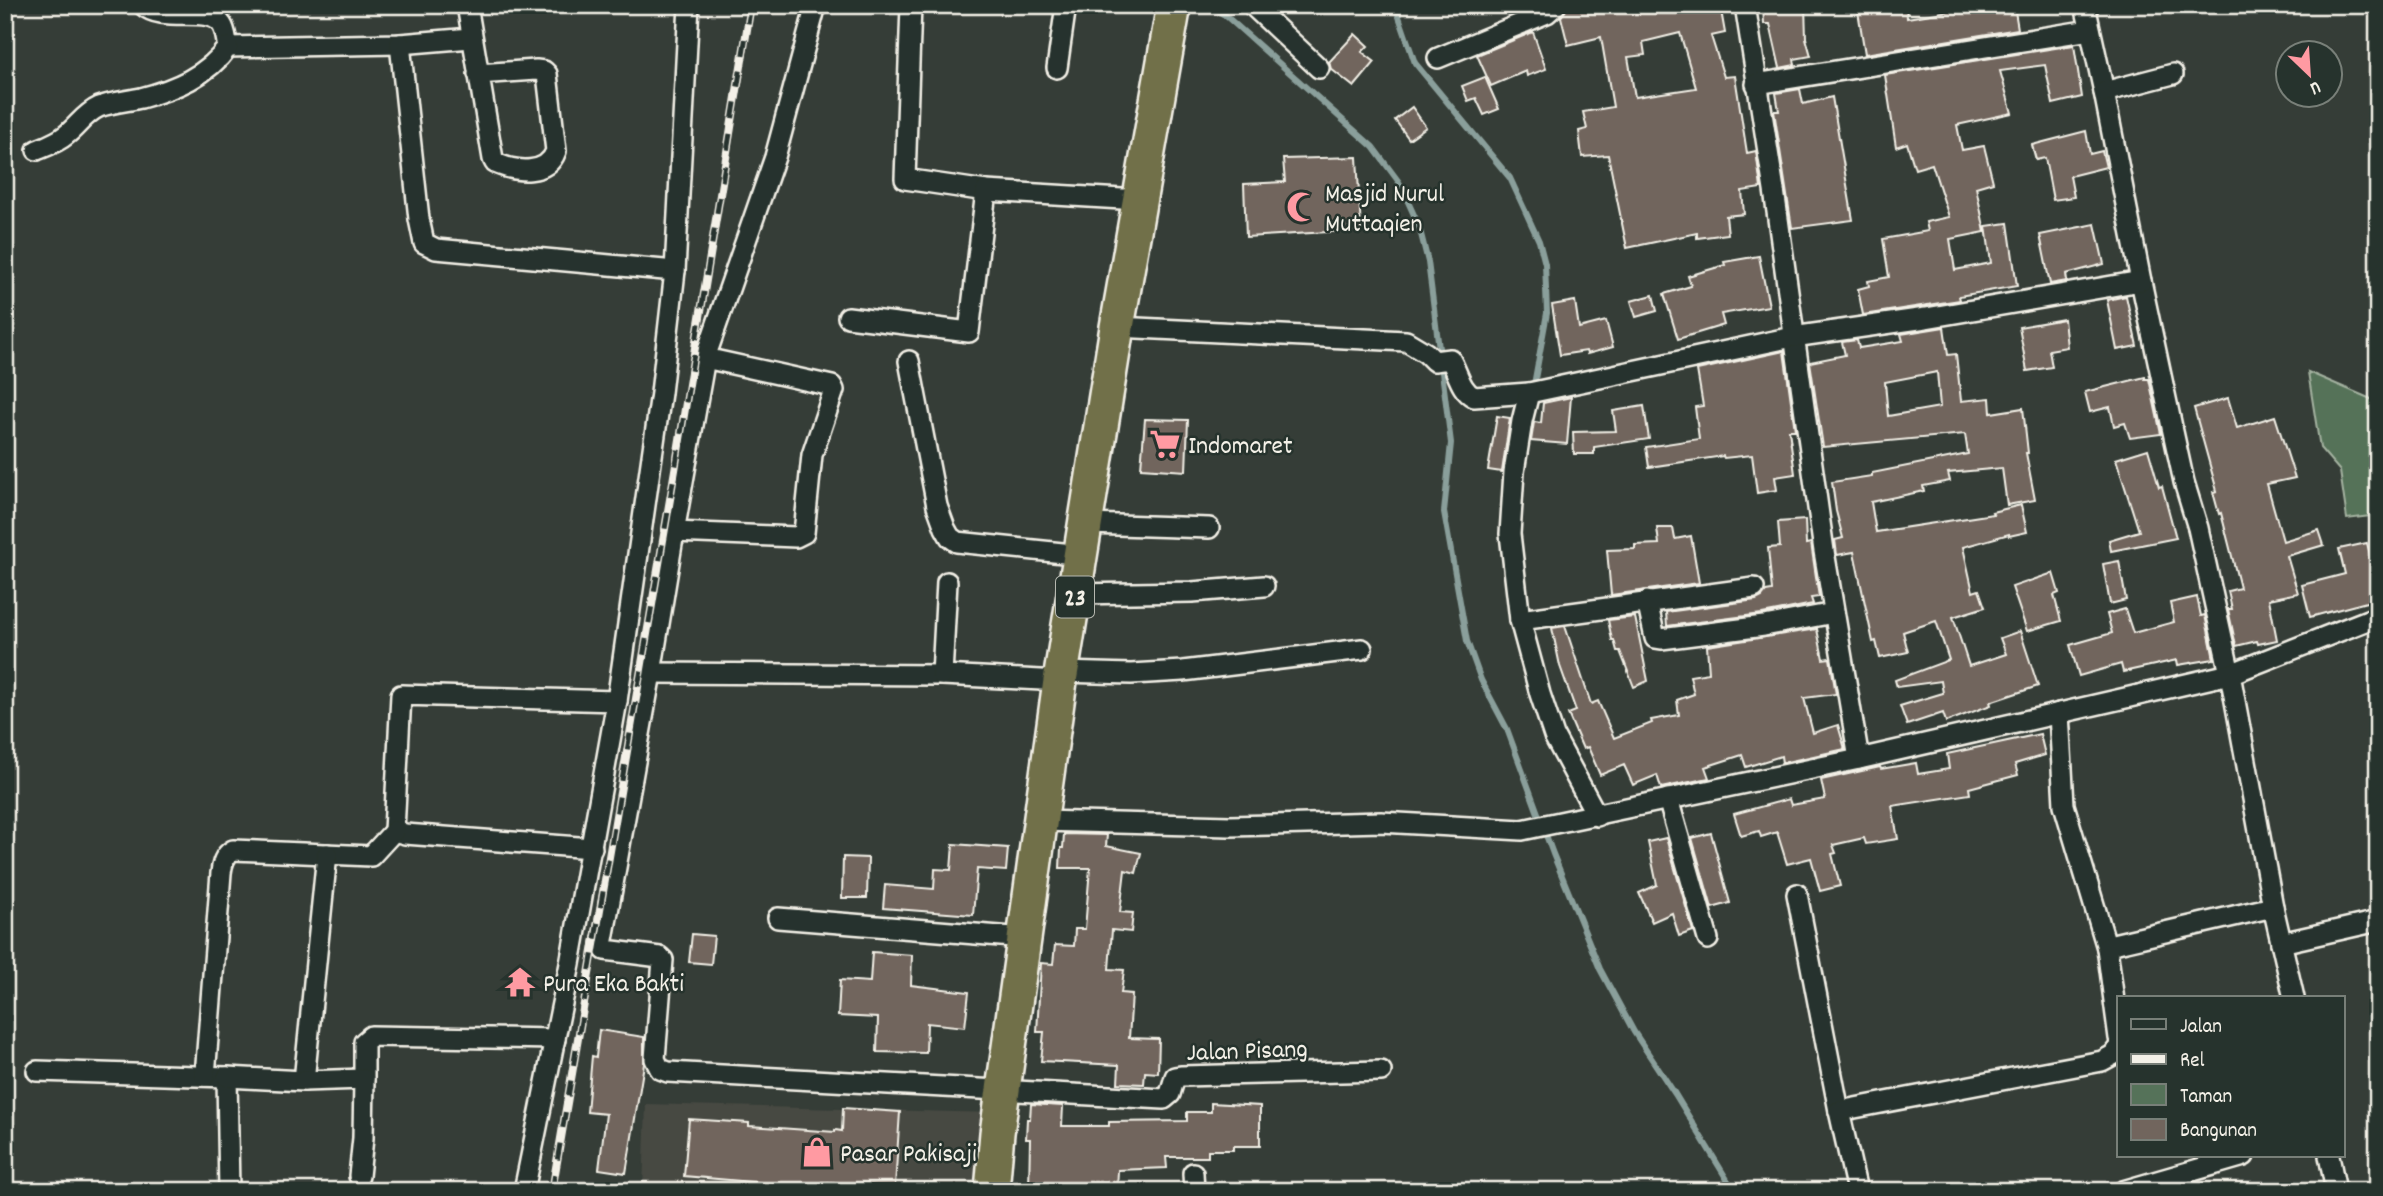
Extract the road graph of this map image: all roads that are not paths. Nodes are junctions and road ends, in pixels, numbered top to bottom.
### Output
1 (143, 5) edge
2 (467, 5) edge
3 (690, 5) edge
4 (816, 5) edge
5 (911, 5) edge
6 (1066, 5) edge
7 (1252, 5) edge
8 (1745, 5) edge
9 (2085, 5) edge
10 (1554, 6) edge
11 (1167, 8) edge
12 (2090, 30) junction
13 (471, 38) junction
14 (400, 44) junction
15 (228, 47) junction
16 (1438, 58) dead end
17 (1057, 68) dead end
18 (1319, 68) dead end
19 (478, 74) junction
20 (2173, 74) dead end
21 (1756, 84) junction
22 (2104, 92) junction
23 (37, 150) dead end
24 (986, 191) junction
25 (1139, 200) junction
26 (675, 271) junction
27 (2141, 281) junction
28 (848, 317) dead end
29 (1117, 327) junction
30 (1793, 337) junction
31 (705, 358) junction
32 (909, 361) dead end
33 (1534, 392) junction
34 (1209, 528) dead end
35 (674, 532) junction
36 (1084, 540) junction
37 (947, 582) dead end
38 (1264, 586) dead end
39 (1754, 588) dead end
40 (1075, 594) junction
41 (1647, 601) junction
42 (1834, 613) junction
43 (2378, 616) edge
44 (1520, 620) junction
45 (1362, 649) dead end
46 (651, 673) junction
47 (2230, 674) junction
48 (942, 676) junction
49 (1061, 677) junction
50 (617, 701) junction
51 (2059, 713) junction
52 (1859, 759) junction
53 (1668, 799) junction
54 (1595, 816) junction
55 (1041, 821) junction
56 (394, 831) junction
57 (592, 848) junction
58 (327, 854) junction
59 (1797, 894) dead end
60 (2273, 907) junction
61 (778, 918) dead end
62 (2378, 921) edge
63 (1025, 938) junction
64 (1708, 939) dead end
65 (2281, 943) junction
66 (2107, 948) junction
67 (2294, 996) edge
68 (2117, 1023) edge
69 (555, 1039) junction
70 (2117, 1050) edge
71 (37, 1071) dead end
72 (1381, 1071) dead end
73 (205, 1076) junction
74 (228, 1077) junction
75 (364, 1079) junction
76 (304, 1081) junction
77 (1004, 1090) junction
78 (1839, 1111) junction
79 (2237, 1158) edge
80 (2329, 1158) edge
81 (359, 1176) dead end
82 (229, 1191) edge
83 (524, 1191) edge
84 (992, 1191) edge
85 (1857, 1191) edge
86 (2123, 1191) edge
87 (2336, 1191) edge

1 - 15 street
2 - 13 street
3 - 26 street
4 - 31 street
5 - 24 street
6 - 17 street
7 - 18 street
8 - 21 street
9 - 12 street
10 - 16 street
11 - 25 highway, 23
12 - 21 street
12 - 22 street
13 - 14 street
13 - 19 street
14 - 15 street
14 - 26 street
15 - 23 street
19 - 19 street
20 - 22 street
21 - 30 street
22 - 27 street
24 - 25 street
24 - 28 street
25 - 29 highway, 23
26 - 50 street
27 - 30 street
27 - 47 street
29 - 33 street
29 - 36 highway, 23
30 - 33 street
30 - 42 street
31 - 35 street
31 - 35 street
32 - 36 street
33 - 44 street
34 - 36 street
35 - 46 street
36 - 40 highway, 23
37 - 48 street
38 - 40 street
39 - 41 street
40 - 49 highway, 23
41 - 42 street
41 - 44 street
42 - 52 street
43 - 47 street
44 - 54 street
45 - 49 street
46 - 48 street
46 - 77 street
47 - 51 street
47 - 60 street
48 - 49 street
49 - 55 highway, 23
50 - 56 street
50 - 57 street
51 - 52 street
51 - 66 street
52 - 53 street
53 - 54 street
53 - 64 street
54 - 55 street
55 - 63 highway, 23
56 - 57 street
56 - 58 street
57 - 69 street
58 - 73 street
58 - 76 street
59 - 78 street
60 - 65 street
60 - 66 street
61 - 63 street
62 - 65 street
63 - 77 highway, 23
65 - 67 street
66 - 68 street
69 - 75 street
69 - 83 street
70 - 78 street
71 - 73 street
72 - 77 street, Jalan Pisang
73 - 74 street
74 - 76 street
74 - 82 street
75 - 76 street
75 - 81 street
77 - 84 highway, 23
78 - 85 street
79 - 86 street
80 - 87 street

